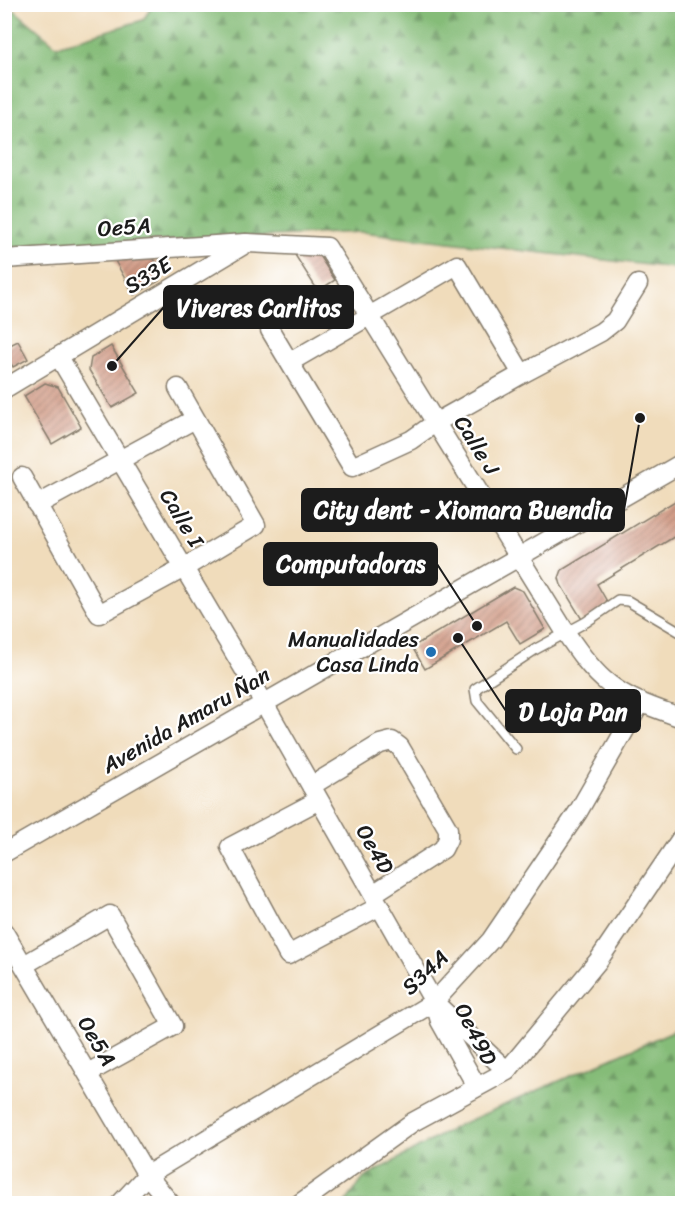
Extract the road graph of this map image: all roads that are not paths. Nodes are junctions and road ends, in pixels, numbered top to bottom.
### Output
1 (248, 243) junction
2 (4, 259) edge
3 (638, 284) dead end
4 (369, 315) junction
5 (270, 330) dead end
6 (59, 357) junction
7 (290, 362) junction
8 (522, 374) junction
9 (178, 388) dead end
10 (4, 389) edge
11 (195, 419) junction
12 (435, 423) junction
13 (120, 460) junction
14 (679, 463) edge
15 (22, 477) dead end
16 (37, 505) junction
17 (518, 556) junction
18 (184, 568) junction
19 (566, 633) junction
20 (682, 633) edge
21 (641, 702) junction
22 (264, 703) junction
23 (682, 718) edge
24 (516, 749) dead end
25 (315, 793) junction
26 (682, 837) edge
27 (4, 853) edge
28 (377, 900) junction
29 (4, 932) edge
30 (24, 965) junction
31 (434, 1002) junction
32 (447, 1015) joint
33 (507, 1071) junction
34 (88, 1073) junction
35 (477, 1087) junction
36 (147, 1175) junction
37 (120, 1203) edge
38 (171, 1203) edge
39 (299, 1203) edge

1 - 2 street, Oe5A
1 - 4 street, Calle J
1 - 6 street, S33E
3 - 8 street
4 - 7 street
4 - 8 street
4 - 12 street, Calle J
5 - 7 street
6 - 10 street, S33E
6 - 13 street, Calle I
7 - 12 street
8 - 12 street
9 - 11 street
11 - 13 street
11 - 18 street
12 - 17 street, Calle J
13 - 16 street
13 - 18 street, Calle I
14 - 17 street, Avenida Amaru Ñan
15 - 16 street
16 - 18 street
17 - 19 street, Calle J
17 - 22 street, Avenida Amaru Ñan
18 - 22 street, Calle I
19 - 20 lane
19 - 21 street, Calle J
19 - 24 lane
21 - 23 street, Calle J
21 - 31 street, S34A
22 - 25 street, Oe4D
22 - 27 street, Avenida Amaru Ñan
25 - 28 street, Oe4D
25 - 28 street
25 - 28 street
26 - 33 street
28 - 31 street, Oe4D
29 - 30 street, Oe5A
30 - 34 street, Oe5A
30 - 34 street
31 - 32 street, Oe4D
31 - 35 street, Oe49D
31 - 36 street, S34A
32 - 33 street, Oe49D
33 - 35 street
34 - 36 street, Oe5A
35 - 39 street
36 - 37 street, S34A
36 - 38 street, Oe5A

